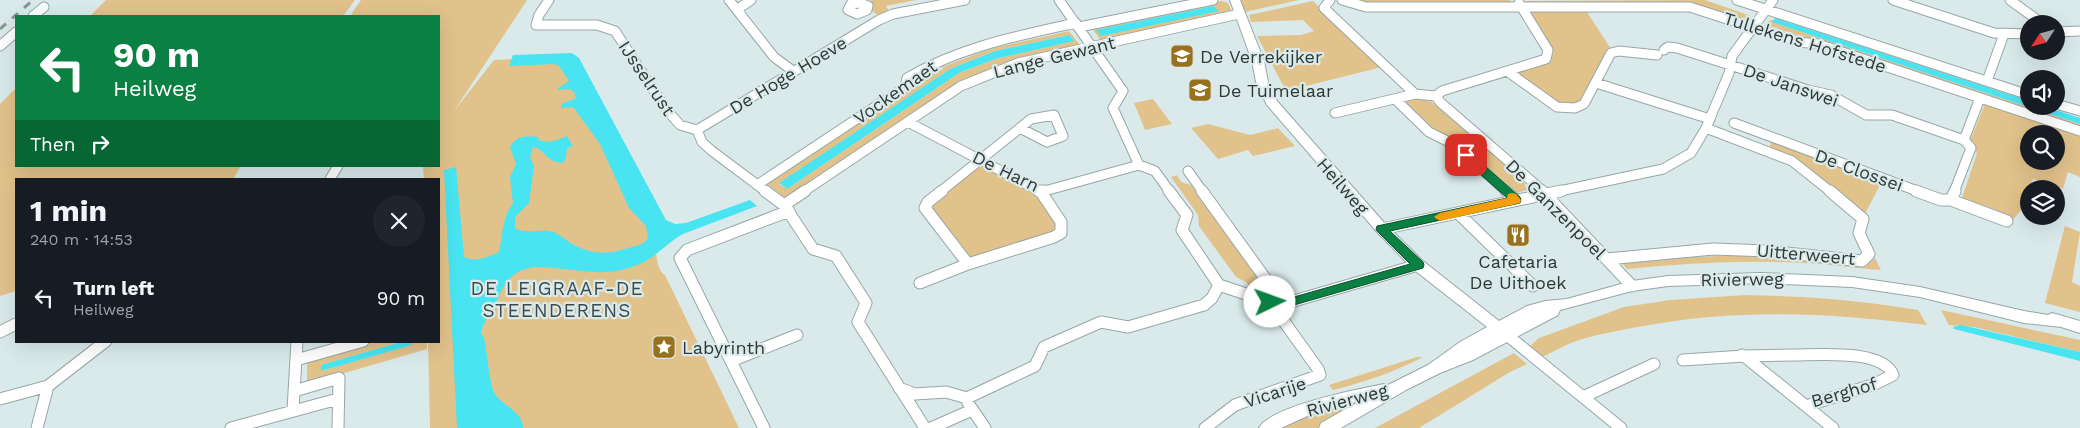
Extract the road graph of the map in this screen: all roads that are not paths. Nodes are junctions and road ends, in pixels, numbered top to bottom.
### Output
1 (549, 0) edge
2 (729, 0) edge
3 (750, 0) edge
4 (959, 0) edge
5 (1059, 0) edge
6 (1212, 0) edge
7 (1235, 0) edge
8 (1330, 0) edge
9 (1342, 0) edge
10 (1737, 0) edge
11 (1773, 0) edge
12 (1893, 0) edge
13 (2010, 0) edge
14 (1520, 3) edge
15 (44, 7) dead end
16 (738, 9) junction
17 (1767, 10) junction
18 (864, 12) dead end
19 (1239, 14) junction
20 (35, 15) edge
21 (2031, 15) edge
22 (879, 20) junction
23 (1078, 25) junction
24 (1753, 28) junction
25 (2080, 31) edge
26 (2065, 32) edge
27 (15, 33) edge
28 (2004, 34) junction
29 (2020, 34) edge
30 (0, 46) edge
31 (1093, 46) junction
32 (1731, 64) junction
33 (792, 71) junction
34 (1507, 71) junction
35 (1986, 81) junction
36 (1596, 82) junction
37 (2020, 92) edge
38 (1416, 94) junction
39 (1436, 96) junction
40 (1980, 98) junction
41 (1395, 99) junction
42 (2065, 107) edge
43 (2080, 111) edge
44 (1335, 113) dead end
45 (908, 122) junction
46 (1734, 123) dead end
47 (1708, 124) junction
48 (1020, 128) dead end
49 (697, 130) junction
50 (2080, 131) edge
51 (1768, 136) junction
52 (1964, 140) junction
53 (1761, 149) junction
54 (980, 159) junction
55 (1139, 166) junction
56 (337, 167) edge
57 (1188, 171) dead end
58 (331, 178) edge
59 (757, 185) junction
60 (1041, 192) junction
61 (1546, 194) junction
62 (1516, 200) junction
63 (1952, 200) junction
64 (787, 208) junction
65 (1458, 213) junction
66 (2007, 221) dead end
67 (1382, 229) junction
68 (1607, 259) junction
69 (968, 264) junction
70 (1418, 265) junction
71 (920, 283) dead end
72 (1219, 285) junction
73 (1533, 286) dead end
74 (1632, 286) junction
75 (1270, 302) junction
76 (15, 324) edge
77 (2080, 327) edge
78 (1503, 331) junction
79 (0, 332) edge
80 (797, 335) dead end
81 (103, 343) edge
82 (297, 343) edge
83 (356, 343) edge
84 (1742, 355) junction
85 (296, 360) junction
86 (1683, 360) dead end
87 (731, 361) junction
88 (1654, 364) dead end
89 (48, 386) junction
90 (1400, 386) junction
91 (899, 387) junction
92 (294, 391) junction
93 (1583, 397) junction
94 (967, 398) junction
95 (0, 399) edge
96 (338, 399) junction
97 (1806, 406) junction
98 (293, 410) junction
99 (972, 410) junction
100 (37, 428) edge
101 (231, 428) edge
102 (338, 428) edge
103 (764, 428) edge
104 (925, 428) edge
105 (930, 428) edge
106 (985, 428) edge
107 (1205, 428) edge
108 (1267, 428) edge
109 (1327, 428) edge
110 (1621, 428) edge
111 (1833, 428) edge

1 - 49 street, IJsselrust
2 - 16 street
3 - 16 street
4 - 22 street, De Hoge Hoeve
5 - 23 street
6 - 23 street
7 - 19 street, Heilweg
8 - 38 street
9 - 14 street, Tullekens Hofstede
10 - 17 street
11 - 17 street
12 - 28 street
13 - 21 street
14 - 24 street, Tullekens Hofstede
14 - 34 street
15 - 20 street
16 - 33 street
17 - 24 street
17 - 35 street
18 - 22 street
19 - 31 street, Lange Gewant
19 - 67 street, Heilweg
22 - 33 street, De Hoge Hoeve
23 - 31 street
23 - 59 street, Vockemaet
24 - 32 street
24 - 40 street, Tullekens Hofstede
25 - 26 street
27 - 30 street
28 - 29 street
28 - 35 street
31 - 45 street, Lange Gewant
31 - 55 street
32 - 36 street, De Janswei
32 - 47 street
32 - 52 street, De Janswei
33 - 49 street, De Hoge Hoeve
34 - 36 street
34 - 39 street
35 - 37 street
36 - 47 street, Uitterweert
38 - 39 street
38 - 41 street
39 - 61 street, De Ganzenpoel
40 - 50 street, Tullekens Hofstede
40 - 52 street
41 - 44 street
41 - 62 street
42 - 43 street
45 - 54 street, De Harn
45 - 64 street, Lange Gewant
46 - 51 street, De Clossei
47 - 53 street, Uitterweert
47 - 61 street
48 - 54 street
49 - 59 street
51 - 53 street
51 - 63 street, De Clossei
52 - 63 street
53 - 68 street, Uitterweert
54 - 60 street, De Harn
54 - 69 street
55 - 60 street, De Harn
55 - 72 street
56 - 58 street
57 - 75 street
59 - 64 street
60 - 69 street
61 - 62 street
61 - 68 street, De Ganzenpoel
62 - 65 street
63 - 66 street, De Clossei
64 - 87 street, Lange Gewant
64 - 91 street
65 - 67 street
65 - 73 street
67 - 70 street, Heilweg
68 - 74 street, De Ganzenpoel
69 - 71 street
70 - 75 street
70 - 78 street, Heilweg
72 - 75 street
72 - 94 street
74 - 77 street, Rivierweg
74 - 78 street, Rivierweg
75 - 107 street, Vicarije
76 - 79 street
78 - 90 street, Rivierweg
78 - 93 street, Heilweg
80 - 87 street
81 - 89 street
82 - 85 street
83 - 85 street
84 - 86 street, Berghof
84 - 97 street, Berghof
84 - 97 street, Berghof
85 - 92 street
87 - 103 street
88 - 93 street
89 - 95 street
89 - 100 street
90 - 108 street, Rivierweg
90 - 109 street, Rivierweg
91 - 94 street
91 - 104 street
92 - 96 street
92 - 98 street
93 - 110 street, Heilweg
94 - 99 street
96 - 98 street
96 - 102 street
97 - 111 street
98 - 101 street
99 - 105 street
99 - 106 street

